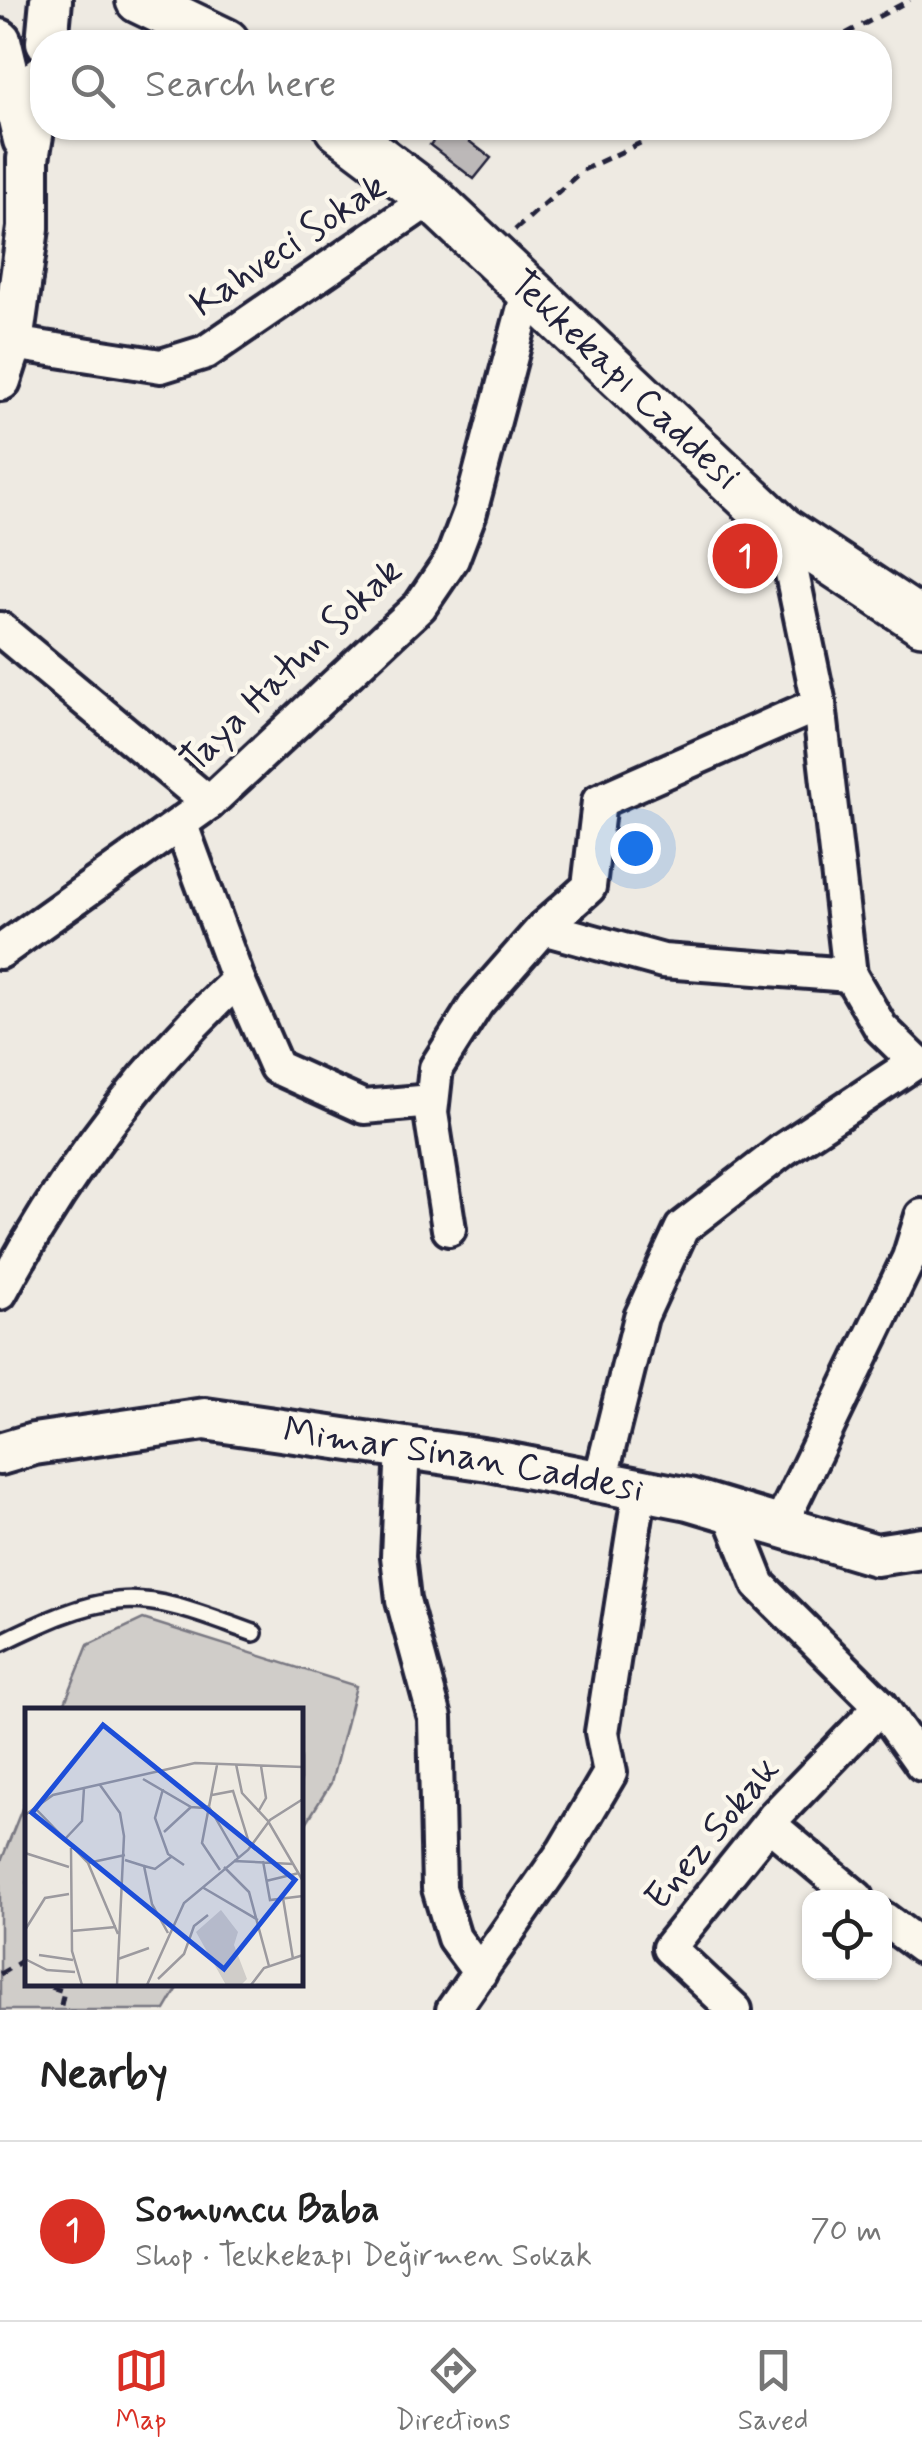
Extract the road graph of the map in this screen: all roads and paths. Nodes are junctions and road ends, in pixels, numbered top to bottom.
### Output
1 (51, 0) edge
2 (140, 0) edge
3 (183, 0) edge
4 (910, 0) edge
5 (47, 30) edge
6 (201, 30) edge
7 (212, 30) edge
8 (853, 30) edge
9 (0, 40) edge
10 (31, 140) edge
11 (354, 140) edge
12 (647, 140) edge
13 (28, 159) junction
14 (432, 198) junction
15 (490, 251) junction
16 (529, 288) junction
17 (6, 362) edge
18 (783, 530) junction
19 (922, 622) edge
20 (0, 629) edge
21 (818, 704) junction
22 (209, 803) junction
23 (181, 826) junction
24 (543, 928) junction
25 (0, 952) edge
26 (850, 975) junction
27 (238, 980) junction
28 (919, 1063) edge
29 (432, 1101) junction
30 (922, 1216) edge
31 (448, 1229) dead end
32 (0, 1293) edge
33 (403, 1448) junction
34 (0, 1454) edge
35 (600, 1481) junction
36 (640, 1490) junction
37 (730, 1512) junction
38 (779, 1528) junction
39 (916, 1544) edge
40 (254, 1632) dead end
41 (0, 1643) edge
42 (881, 1706) junction
43 (922, 1764) edge
44 (769, 1824) junction
45 (847, 1890) edge
46 (892, 1924) edge
47 (922, 1947) edge
48 (25, 1966) edge
49 (0, 1974) edge
50 (44, 1985) edge
51 (470, 1996) edge
52 (60, 2010) edge
53 (735, 2010) edge

1 - 5 street
2 - 6 main road
3 - 7 main road
4 - 8 path
9 - 13 street
10 - 13 street
11 - 14 main road, Tekkekapı Caddesi
12 - 15 path
13 - 17 street
14 - 15 main road, Tekkekapı Caddesi
14 - 17 street, Kahveci Sokak
15 - 16 main road, Tekkekapı Caddesi
16 - 18 main road, Tekkekapı Caddesi
16 - 22 street, Taya Hatun Sokak
18 - 19 main road, Tekkekapı Caddesi
18 - 21 street
20 - 22 street
21 - 24 street
21 - 26 street
22 - 23 street, Taya Hatun Sokak
23 - 25 street, Taya Hatun Sokak
23 - 27 street
24 - 26 street
24 - 29 street
26 - 28 street
27 - 29 street
27 - 32 street
28 - 35 street
29 - 31 street
30 - 38 street
33 - 34 street, Mimar Sinan Caddesi
33 - 35 street, Mimar Sinan Caddesi
33 - 51 street
35 - 36 street, Mimar Sinan Caddesi
36 - 37 street, Mimar Sinan Caddesi
36 - 51 street
37 - 38 street, Mimar Sinan Caddesi
37 - 42 street
38 - 39 street, Mimar Sinan Caddesi
40 - 41 lane
42 - 43 street
42 - 44 street, Enez Sokak
44 - 45 street
44 - 53 street, Enez Sokak
46 - 47 street
48 - 49 path
50 - 52 path

